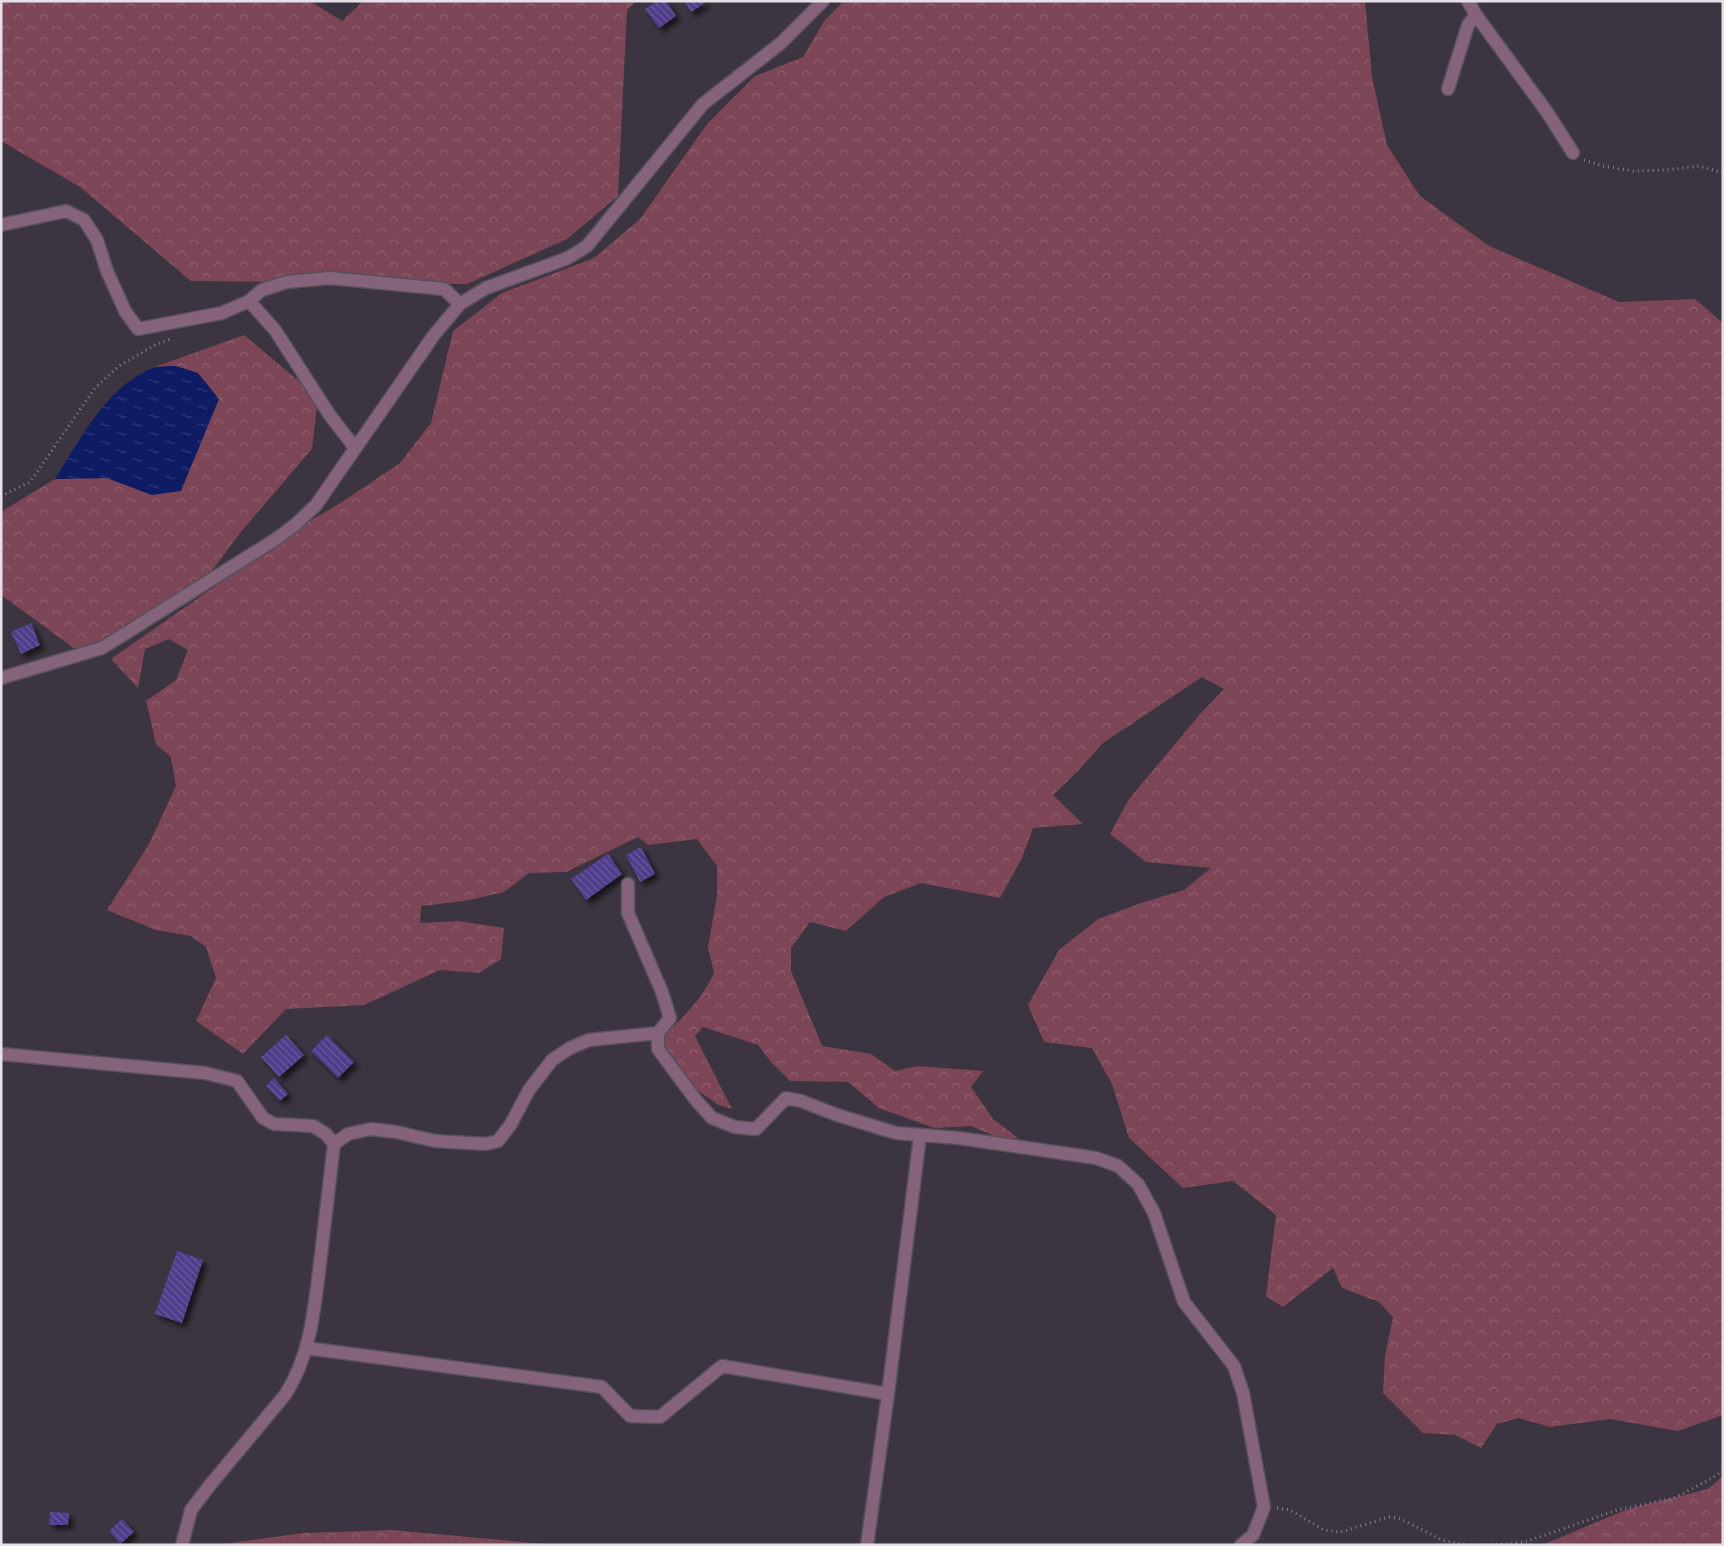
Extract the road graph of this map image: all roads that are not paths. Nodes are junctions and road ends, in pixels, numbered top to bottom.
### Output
1 (823, 1) edge
2 (1468, 1) edge
3 (1476, 15) junction
4 (1448, 89) dead end
5 (1573, 153) road end
6 (1, 225) edge
7 (249, 301) junction
8 (460, 304) junction
9 (355, 448) junction
10 (1, 678) edge
11 (628, 884) dead end
12 (658, 1033) junction
13 (1, 1054) edge
14 (920, 1136) junction
15 (334, 1144) junction
16 (306, 1348) junction
17 (888, 1394) junction
18 (182, 1545) edge
19 (867, 1545) edge
20 (1241, 1545) edge

1 - 8 street
2 - 3 street
3 - 4 street
3 - 5 street
6 - 7 street
7 - 8 street
7 - 9 street
8 - 9 street
9 - 10 street
11 - 12 street
12 - 14 street
12 - 15 street
13 - 15 street
14 - 17 street
14 - 20 street
15 - 16 street
16 - 17 street
16 - 18 street
17 - 19 street

